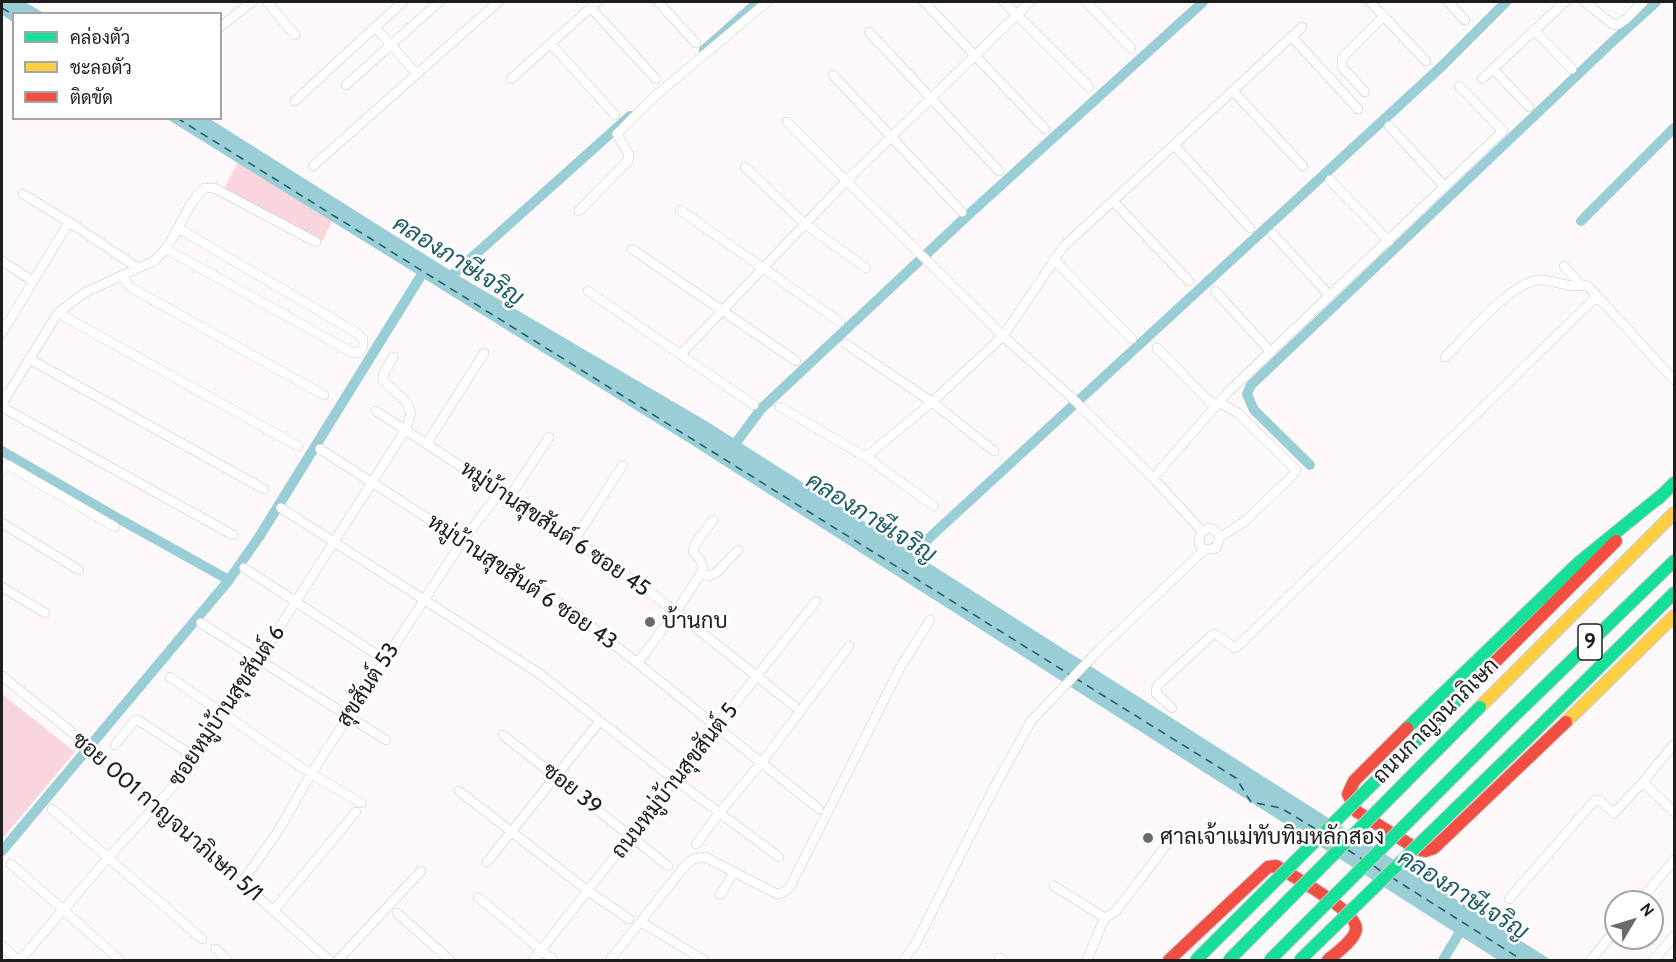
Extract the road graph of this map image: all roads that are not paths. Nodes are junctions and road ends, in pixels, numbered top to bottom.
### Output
1 (251, 2) edge
2 (267, 2) edge
3 (403, 2) edge
4 (439, 2) edge
5 (498, 2) edge
6 (658, 2) edge
7 (768, 2) edge
8 (924, 2) edge
9 (1004, 2) edge
10 (1030, 2) edge
11 (1086, 2) edge
12 (1370, 2) edge
13 (1448, 2) edge
14 (1565, 2) edge
15 (1585, 2) edge
16 (1642, 2) edge
17 (594, 5) edge
18 (1017, 14) junction
19 (1384, 16) junction
20 (1465, 20) dead end
21 (222, 25) edge
22 (375, 27) junction
23 (1302, 27) dead end
24 (1534, 30) junction
25 (869, 32) dead end
26 (294, 35) dead end
27 (1292, 37) junction
28 (696, 43) dead end
29 (551, 44) junction
30 (390, 45) junction
31 (1131, 48) dead end
32 (974, 55) junction
33 (1426, 61) dead end
34 (1493, 69) junction
35 (1572, 69) dead end
36 (416, 73) junction
37 (833, 75) dead end
38 (511, 79) dead end
39 (656, 79) dead end
40 (1482, 79) dead end
41 (346, 85) dead end
42 (1459, 86) dead end
43 (1089, 87) dead end
44 (1233, 91) junction
45 (1365, 92) dead end
46 (930, 98) junction
47 (295, 100) dead end
48 (1529, 107) dead end
49 (1358, 109) dead end
50 (615, 115) dead end
51 (787, 122) dead end
52 (1389, 126) dead end
53 (1045, 129) dead end
54 (891, 136) junction
55 (1174, 145) junction
56 (313, 166) dead end
57 (1304, 166) dead end
58 (745, 167) dead end
59 (999, 171) dead end
60 (847, 180) junction
61 (1330, 180) dead end
62 (1445, 187) junction
63 (23, 194) dead end
64 (1113, 201) junction
65 (680, 210) dead end
66 (579, 211) dead end
67 (962, 212) dead end
68 (69, 222) junction
69 (805, 224) junction
70 (178, 228) junction
71 (1250, 228) dead end
72 (1273, 234) dead end
73 (1389, 241) junction
74 (316, 242) dead end
75 (166, 249) junction
76 (632, 249) dead end
77 (1054, 260) junction
78 (2, 261) edge
79 (1564, 266) dead end
80 (138, 268) junction
81 (763, 268) junction
82 (866, 268) dead end
83 (122, 275) junction
84 (33, 281) junction
85 (1189, 281) dead end
86 (1582, 286) junction
87 (588, 291) dead end
88 (1215, 291) dead end
89 (1330, 296) junction
90 (1600, 299) junction
91 (723, 310) junction
92 (58, 313) junction
93 (840, 322) dead end
94 (2, 331) edge
95 (1004, 336) junction
96 (1132, 339) dead end
97 (846, 344) dead end
98 (1157, 348) dead end
99 (1271, 352) junction
100 (484, 353) dead end
101 (681, 354) junction
102 (393, 357) dead end
103 (1445, 357) dead end
104 (29, 359) junction
105 (796, 361) dead end
106 (1674, 380) edge
107 (324, 395) dead end
108 (932, 402) junction
109 (1216, 404) junction
110 (754, 405) dead end
111 (780, 407) dead end
112 (376, 411) dead end
113 (406, 429) junction
114 (549, 438) dead end
115 (427, 442) junction
116 (298, 446) dead end
117 (320, 449) dead end
118 (994, 451) dead end
119 (866, 457) junction
120 (622, 465) dead end
121 (2, 470) edge
122 (1153, 478) junction
123 (372, 483) junction
124 (1674, 483) edge
125 (264, 489) dead end
126 (500, 492) junction
127 (1669, 497) edge
128 (509, 498) junction
129 (934, 506) dead end
130 (281, 508) dead end
131 (1674, 513) edge
132 (713, 520) dead end
133 (2, 523) edge
134 (115, 527) dead end
135 (1202, 531) junction
136 (233, 535) dead end
137 (1220, 537) junction
138 (575, 539) junction
139 (463, 540) junction
140 (334, 542) junction
141 (1637, 548) junction
142 (738, 550) dead end
143 (1204, 550) junction
144 (1674, 561) edge
145 (244, 568) dead end
146 (79, 570) dead end
147 (702, 573) junction
148 (2, 587) edge
149 (1674, 593) edge
150 (424, 599) junction
151 (816, 601) dead end
152 (297, 602) junction
153 (676, 612) junction
154 (45, 613) dead end
155 (1674, 616) edge
156 (930, 620) dead end
157 (201, 623) dead end
158 (849, 646) dead end
159 (385, 660) junction
160 (259, 661) junction
161 (638, 662) junction
162 (2, 676) edge
163 (170, 677) dead end
164 (757, 677) junction
165 (794, 706) dead end
166 (1172, 708) dead end
167 (225, 716) junction
168 (348, 717) junction
169 (600, 721) junction
170 (717, 726) junction
171 (503, 735) dead end
172 (386, 740) dead end
173 (1674, 744) edge
174 (115, 745) dead end
175 (196, 758) junction
176 (762, 762) junction
177 (311, 774) junction
178 (556, 777) junction
179 (674, 779) junction
180 (1643, 782) junction
181 (459, 791) dead end
182 (156, 806) junction
183 (52, 809) dead end
184 (819, 809) dead end
185 (720, 812) junction
186 (1674, 812) edge
187 (511, 831) junction
188 (631, 835) junction
189 (1174, 835) dead end
190 (696, 844) dead end
191 (779, 857) dead end
192 (108, 858) junction
193 (1674, 860) edge
194 (487, 862) dead end
195 (11, 864) dead end
196 (668, 867) dead end
197 (421, 871) dead end
198 (734, 872) junction
199 (242, 882) junction
200 (1054, 886) dead end
201 (1649, 890) edge
202 (588, 891) junction
203 (720, 895) dead end
204 (477, 897) dead end
205 (1509, 899) dead end
206 (62, 911) junction
207 (273, 911) junction
208 (397, 913) dead end
209 (629, 919) dead end
210 (1104, 919) junction
211 (641, 922) junction
212 (1674, 936) edge
213 (202, 939) dead end
214 (1604, 944) edge
215 (2, 946) edge
216 (216, 949) dead end
217 (541, 951) junction
218 (19, 960) edge
219 (120, 960) edge
220 (227, 960) edge
221 (329, 960) edge
222 (338, 960) edge
223 (450, 960) edge
224 (533, 960) edge
225 (553, 960) edge
226 (610, 960) edge
227 (704, 960) edge
228 (904, 960) edge
229 (1087, 960) edge
230 (1169, 960) edge
231 (1196, 960) edge
232 (1229, 960) edge
233 (1270, 960) edge
234 (1300, 960) edge
235 (1328, 960) edge
236 (1591, 960) edge
237 (1654, 960) edge

1 - 21 street
2 - 26 street
3 - 22 street
4 - 30 street
5 - 36 street
6 - 28 street
7 - 66 street
8 - 32 street
9 - 18 street
10 - 18 street
11 - 31 street
12 - 19 street
13 - 20 street
14 - 24 street
15 - 16 street
17 - 29 street
17 - 39 street
18 - 32 street
18 - 43 street
19 - 33 street
19 - 45 street
22 - 30 street
22 - 47 street
23 - 27 street
24 - 34 street
24 - 35 street
25 - 46 street
27 - 44 street
27 - 49 street
29 - 38 street
29 - 50 street
30 - 36 street
30 - 41 street
32 - 46 street
32 - 53 street
34 - 40 street
34 - 48 street
36 - 56 street
37 - 54 street
42 - 62 street
44 - 55 street
44 - 57 street
46 - 54 street
46 - 59 street
51 - 60 street
52 - 62 street
54 - 60 street
54 - 67 street
55 - 64 street
55 - 71 street
58 - 69 street
60 - 69 street
60 - 95 street
61 - 73 street
62 - 73 street
63 - 68 street
64 - 77 street
64 - 85 street
65 - 81 street
68 - 80 street
68 - 84 street
69 - 81 street
69 - 82 street
70 - 74 street
70 - 75 street
70 - 75 street
72 - 89 street
73 - 89 street
75 - 80 street
76 - 91 street
77 - 95 street
77 - 96 street
78 - 84 street
79 - 86 street
80 - 83 street
81 - 91 street
81 - 93 street
83 - 92 street
83 - 107 street
84 - 94 street
86 - 90 street
86 - 103 street
87 - 101 street
88 - 99 street
89 - 99 street
90 - 106 street
90 - 166 street
91 - 101 street
91 - 105 street
92 - 104 street
92 - 116 street
95 - 108 street
95 - 122 street
97 - 108 street
98 - 109 street
99 - 109 street
100 - 115 street
101 - 110 street
102 - 113 street
104 - 125 street
104 - 136 street
108 - 118 street
108 - 119 street
109 - 122 street
109 - 137 street
111 - 119 street
112 - 113 street, หมู่บ้านสุขสันต์ 6 ซอย 45
113 - 115 street, หมู่บ้านสุขสันต์ 6 ซอย 45
113 - 123 street, ซอยหมู่บ้านสุขสันต์ 6
114 - 128 street
115 - 126 street, หมู่บ้านสุขสันต์ 6 ซอย 45
117 - 123 street, หมู่บ้านสุขสันต์ 6 ซอย 43
119 - 129 street
120 - 138 street
121 - 134 street
122 - 135 street
123 - 139 street, หมู่บ้านสุขสันต์ 6 ซอย 43
123 - 140 street, ซอยหมู่บ้านสุขสันต์ 6
124 - 127 main road
126 - 128 street, หมู่บ้านสุขสันต์ 6 ซอย 45
126 - 139 street, สุขสันต์ 53
127 - 141 main road
127 - 155 main road
127 - 231 main road, bridge
128 - 138 street, หมู่บ้านสุขสันต์ 6 ซอย 45
130 - 140 street
131 - 141 main road, ถนนกาญจนาภิเษก / 9
132 - 147 street
133 - 146 street
135 - 137 street
135 - 143 street
137 - 143 street
138 - 153 street, หมู่บ้านสุขสันต์ 6 ซอย 45
139 - 150 street, สุขสันต์ 53
139 - 161 street, หมู่บ้านสุขสันต์ 6 ซอย 43
140 - 150 street
140 - 152 street, ซอยหมู่บ้านสุขสันต์ 6
141 - 232 main road, ถนนกาญจนาภิเษก / 9, bridge
142 - 147 street
143 - 228 street
144 - 233 main road, 9, bridge
145 - 152 street
147 - 153 street
148 - 154 street
149 - 234 main road, bridge
150 - 159 street, สุขสันต์ 53
150 - 169 street
151 - 164 street, ถนนหมู่บ้านสุขสันต์ 5
152 - 159 street
152 - 160 street, ซอยหมู่บ้านสุขสันต์ 6
153 - 161 street
153 - 164 street, หมู่บ้านสุขสันต์ 6 ซอย 45
156 - 198 street
157 - 160 street
158 - 176 street
159 - 168 street, สุขสันต์ 53
160 - 167 street, ซอยหมู่บ้านสุขสันต์ 6
160 - 168 street
161 - 170 street, หมู่บ้านสุขสันต์ 6 ซอย 43
162 - 182 street, ซอย 001 กาญจนาภิเษก 5/1
163 - 167 street
164 - 165 street, หมู่บ้านสุขสันต์ 6 ซอย 45
164 - 170 street, ถนนหมู่บ้านสุขสันต์ 5
167 - 175 street, ซอยหมู่บ้านสุขสันต์ 6
167 - 177 street
168 - 172 street
168 - 177 street, สุขสันต์ 53
169 - 178 street
169 - 179 street
170 - 176 street, หมู่บ้านสุขสันต์ 6 ซอย 43
170 - 179 street, ถนนหมู่บ้านสุขสันต์ 5
171 - 178 street, ซอย 39
173 - 180 street
174 - 175 street
175 - 182 street, ซอยหมู่บ้านสุขสันต์ 6
176 - 184 street, หมู่บ้านสุขสันต์ 6 ซอย 43
176 - 185 street
177 - 199 street, สุขสันต์ 53
177 - 207 street
178 - 187 street
178 - 188 street, ซอย 39
179 - 185 street
179 - 188 street, ถนนหมู่บ้านสุขสันต์ 5
180 - 186 street
180 - 205 street
181 - 187 street
182 - 192 street, ซอยหมู่บ้านสุขสันต์ 6
182 - 199 street, ซอย 001 กาญจนาภิเษก 5/1
183 - 192 street
185 - 190 street
185 - 191 street
187 - 194 street
187 - 202 street
188 - 196 street, ซอย 39
188 - 202 street, ถนนหมู่บ้านสุขสันต์ 5
189 - 210 street
192 - 206 street, ซอยหมู่บ้านสุขสันต์ 6
192 - 213 street
193 - 201 street
195 - 206 street
197 - 222 street
198 - 203 street
198 - 211 street
199 - 207 street, ซอย 001 กาญจนาภิเษก 5/1
200 - 210 street
202 - 209 street
202 - 217 street, ถนนหมู่บ้านสุขสันต์ 5
204 - 217 street
206 - 218 street, ซอยหมู่บ้านสุขสันต์ 6
206 - 219 street
207 - 221 street, ซอย 001 กาญจนาภิเษก 5/1
208 - 223 street
210 - 229 street
211 - 226 street
211 - 227 street
212 - 237 street
214 - 236 street
215 - 218 street
216 - 220 street
217 - 224 street, ถนนหมู่บ้านสุขสันต์ 5
217 - 225 street
230 - 235 main road

